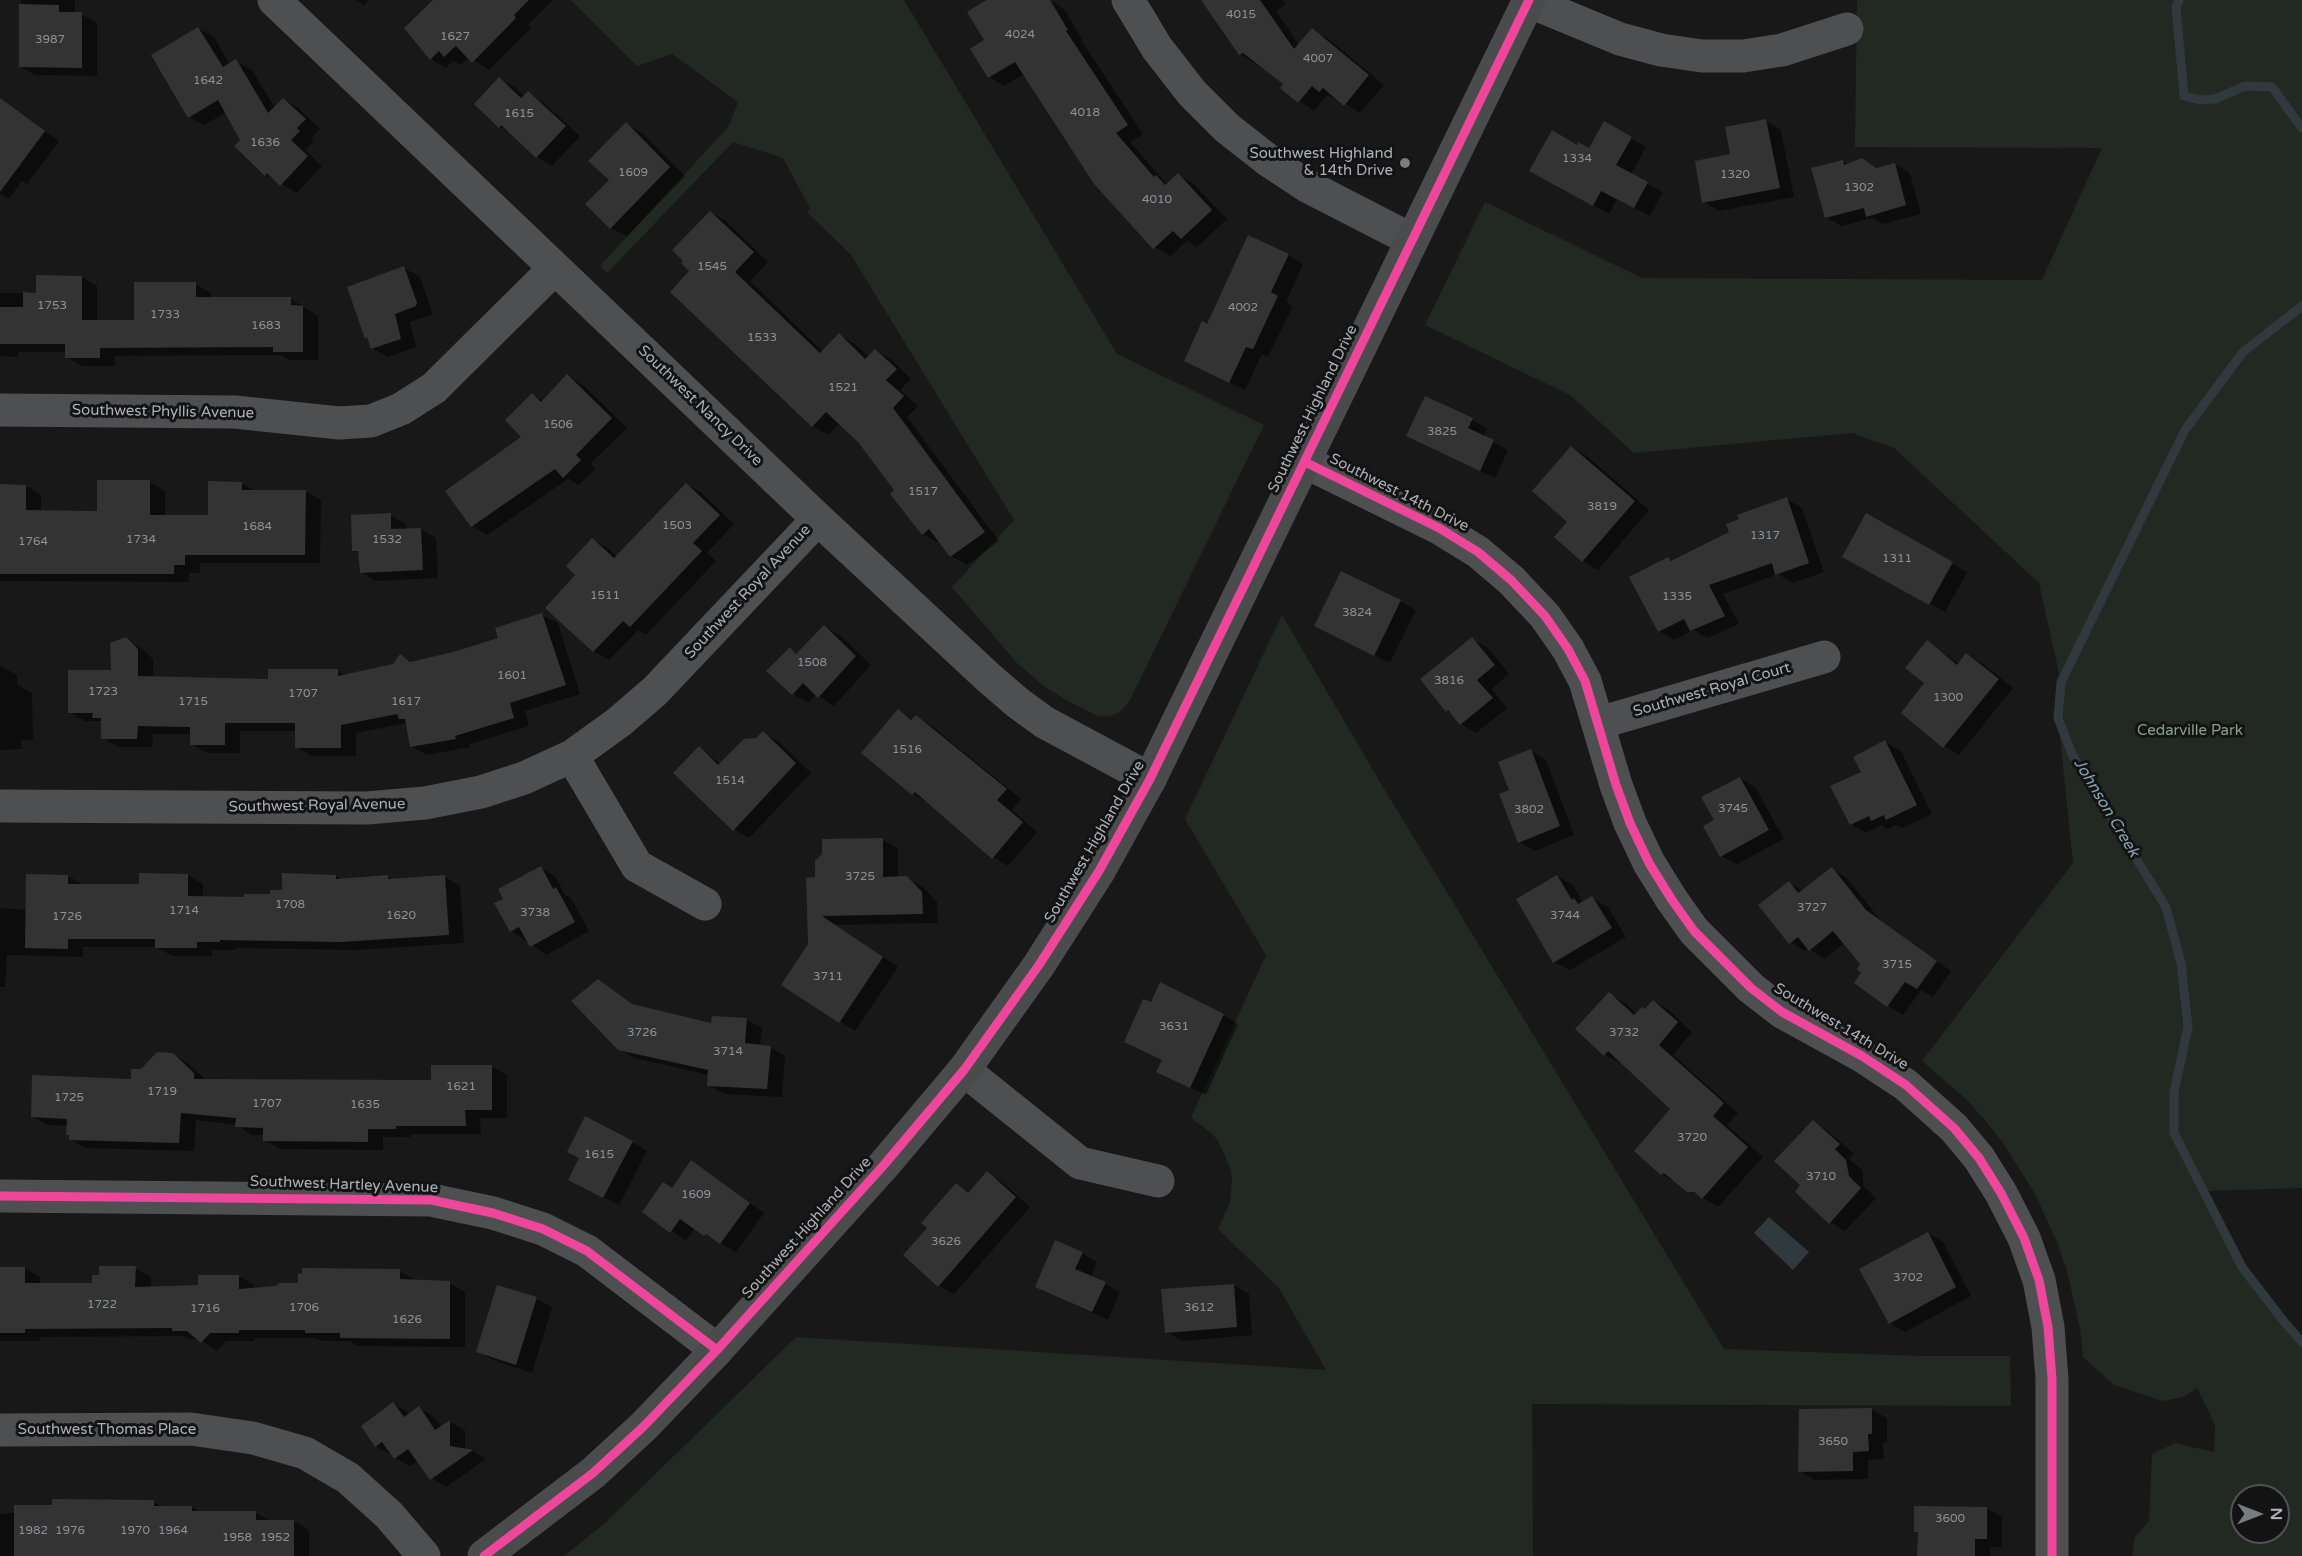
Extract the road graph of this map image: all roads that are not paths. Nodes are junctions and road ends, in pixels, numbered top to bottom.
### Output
1 (274, 0) edge
2 (1128, 0) edge
3 (1529, 0) edge
4 (1846, 29) dead end
5 (1412, 240) junction
6 (555, 268) junction
7 (0, 410) edge
8 (1305, 462) junction
9 (818, 519) junction
10 (1824, 657) dead end
11 (1599, 723) junction
12 (572, 756) junction
13 (1150, 779) junction
14 (0, 806) edge
15 (705, 904) dead end
16 (964, 1070) junction
17 (1158, 1181) dead end
18 (0, 1196) edge
19 (717, 1350) junction
20 (0, 1430) edge
21 (424, 1556) edge
22 (484, 1556) edge
23 (2052, 1556) edge

1 - 6 street, Southwest Nancy Drive
2 - 5 street
3 - 4 street
3 - 5 main road, Southwest Highland Drive
5 - 8 main road, Southwest Highland Drive
6 - 7 street, Southwest Phyllis Avenue
6 - 9 street, Southwest Nancy Drive
8 - 11 street, Southwest 14th Drive
8 - 13 main road, Southwest Highland Drive
9 - 12 street, Southwest Royal Avenue
9 - 13 street, Southwest Nancy Drive
10 - 11 street, Southwest Royal Court
11 - 23 street, Southwest 14th Drive
12 - 14 street, Southwest Royal Avenue
12 - 15 street
13 - 16 main road, Southwest Highland Drive
16 - 17 street
16 - 19 main road, Southwest Highland Drive
18 - 19 street, Southwest Hartley Avenue
19 - 22 main road, Southwest Highland Drive
20 - 21 street, Southwest Thomas Place

